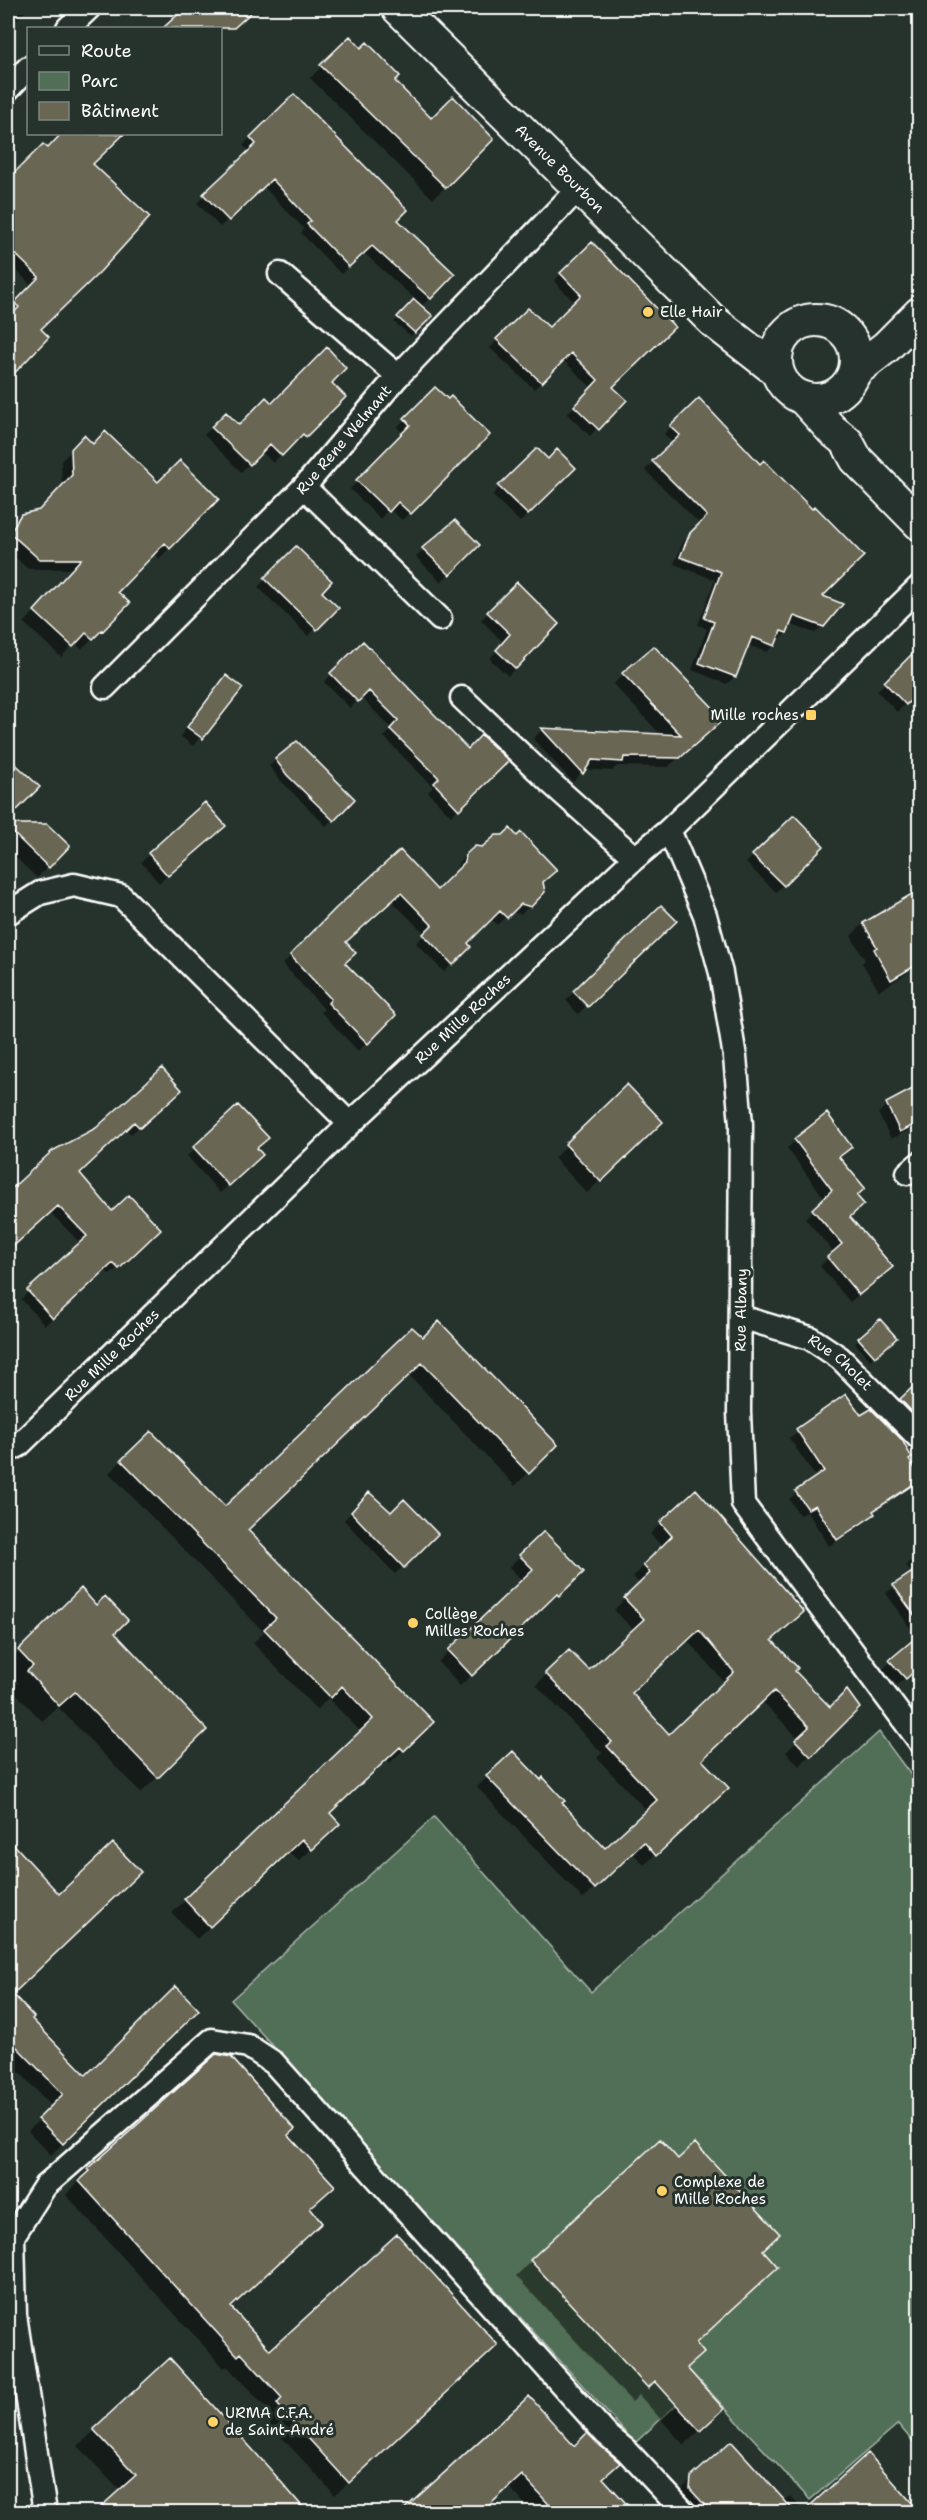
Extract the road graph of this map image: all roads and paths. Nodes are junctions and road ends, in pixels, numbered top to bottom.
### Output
1 (89, 8) edge
2 (398, 8) edge
3 (69, 27) edge
4 (27, 69) edge
5 (8, 89) edge
6 (579, 188) junction
7 (280, 274) dead end
8 (917, 315) edge
9 (796, 326) junction
10 (722, 327) junction
11 (843, 330) junction
12 (777, 371) junction
13 (398, 376) junction
14 (850, 380) junction
15 (803, 398) junction
16 (847, 442) junction
17 (304, 487) junction
18 (920, 524) edge
19 (920, 586) edge
20 (440, 619) dead end
21 (105, 687) dead end
22 (462, 698) dead end
23 (669, 830) junction
24 (635, 858) junction
25 (8, 913) edge
26 (350, 1124) junction
27 (741, 1317) junction
28 (920, 1439) edge
29 (8, 1451) edge
30 (920, 1742) edge
31 (45, 2512) edge
32 (684, 2512) edge

1 - 3 street
2 - 6 street, Avenue Bourbon
4 - 5 street
6 - 10 street, Avenue Bourbon
6 - 13 street, Rue Rene Welmant
7 - 13 street
8 - 11 street
8 - 14 street
9 - 10 street
9 - 11 street
9 - 12 street
10 - 12 street, Avenue Bourbon
11 - 14 street
12 - 15 street
13 - 17 street, Rue Rene Welmant
14 - 15 street
14 - 16 street
15 - 16 street
16 - 18 street
17 - 20 street
17 - 21 street, Rue Rene Welmant
19 - 23 street, Rue Mille Roches
22 - 24 street
23 - 24 street, Rue Mille Roches
23 - 27 street, Rue Albany
24 - 26 street, Rue Mille Roches
25 - 26 street
26 - 29 street, Rue Mille Roches
27 - 28 street, Rue Cholet
27 - 30 street, Rue Albany
31 - 32 street

